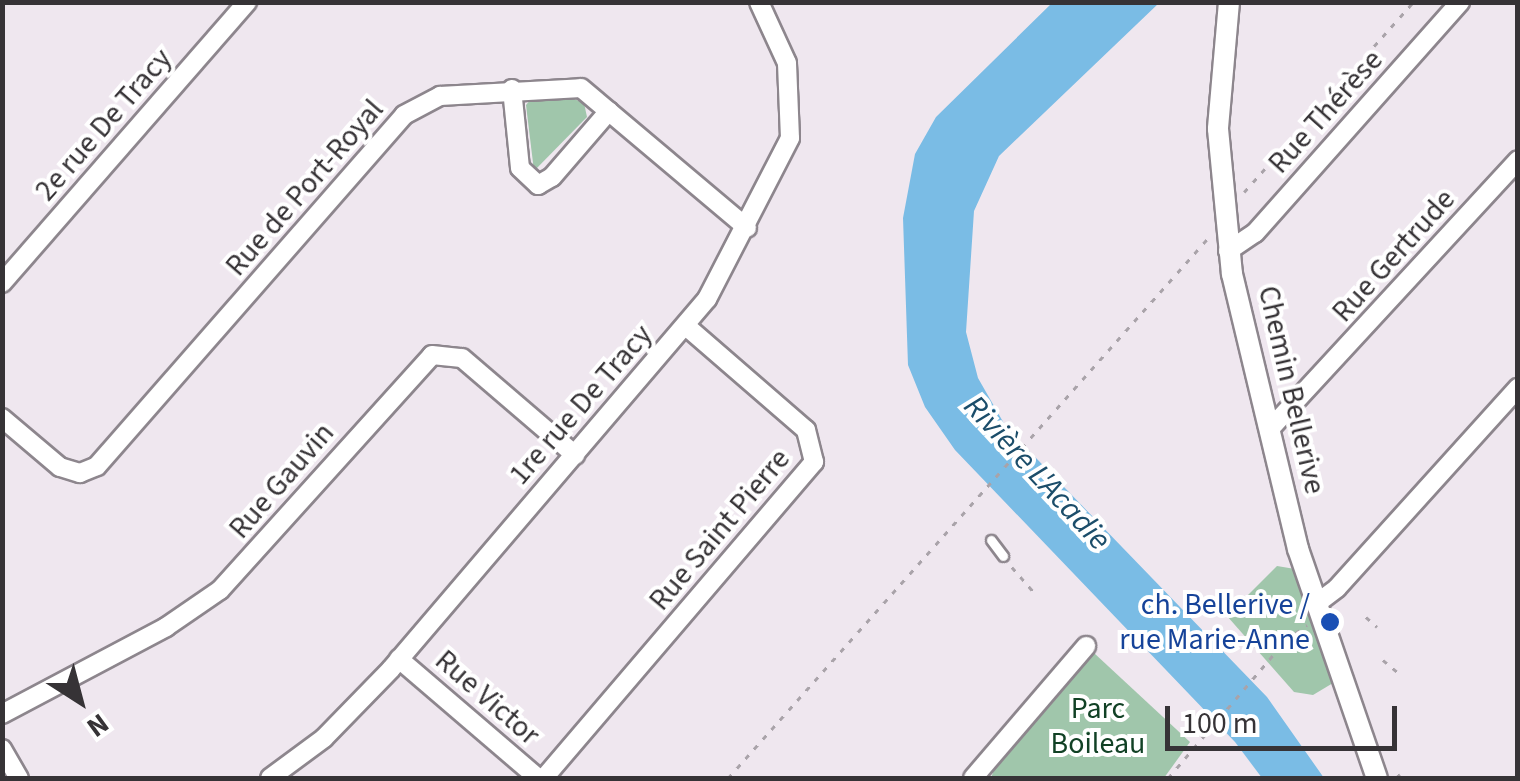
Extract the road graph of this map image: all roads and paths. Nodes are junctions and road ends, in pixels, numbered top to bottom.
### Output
1 (247, 2) edge
2 (758, 2) edge
3 (1229, 2) edge
4 (1413, 2) edge
5 (1460, 2) edge
6 (512, 89) junction
7 (609, 111) junction
8 (1518, 160) edge
9 (1241, 195) dead end
10 (746, 228) junction
11 (1216, 230) dead end
12 (1228, 251) junction
13 (2, 283) edge
14 (686, 326) junction
15 (1518, 388) edge
16 (2, 418) edge
17 (1269, 430) junction
18 (574, 455) junction
19 (991, 540) dead end
20 (1003, 556) joint
21 (1034, 592) dead end
22 (1313, 612) junction
23 (1366, 616) dead end
24 (1304, 627) junction
25 (1377, 627) dead end
26 (1308, 634) dead end
27 (1289, 637) junction
28 (1086, 646) dead end
29 (1298, 646) dead end
30 (400, 659) junction
31 (1384, 660) dead end
32 (1402, 675) dead end
33 (2, 714) edge
34 (2, 748) edge
35 (19, 778) edge
36 (270, 778) edge
37 (541, 778) edge
38 (728, 778) edge
39 (973, 778) edge
40 (1168, 778) edge
41 (1377, 778) edge

1 - 13 street, 2e rue De Tracy
2 - 10 street, 1re rue De Tracy
3 - 12 street, Chemin Bellerive
4 - 9 path
5 - 12 street, Rue Thérèse
6 - 7 street, Rue de Port-Royal
6 - 7 street
6 - 16 street, Rue de Port-Royal
7 - 10 street, Rue de Port-Royal
8 - 17 street, Rue Gertrude
10 - 14 street, 1re rue De Tracy
11 - 38 path
12 - 17 street, Chemin Bellerive
14 - 18 street, 1re rue De Tracy
14 - 37 street, Rue Saint Pierre
15 - 22 street
17 - 22 street, Chemin Bellerive
18 - 30 street, 1re rue De Tracy
18 - 33 street, Rue Gauvin
19 - 20 lane
20 - 21 path
22 - 24 path
22 - 41 street, Chemin Bellerive
23 - 25 path
24 - 26 path
24 - 27 path
27 - 29 path
27 - 40 path
28 - 39 street
30 - 36 street, 1re rue De Tracy
30 - 37 street, Rue Victor
31 - 32 path
34 - 35 street

